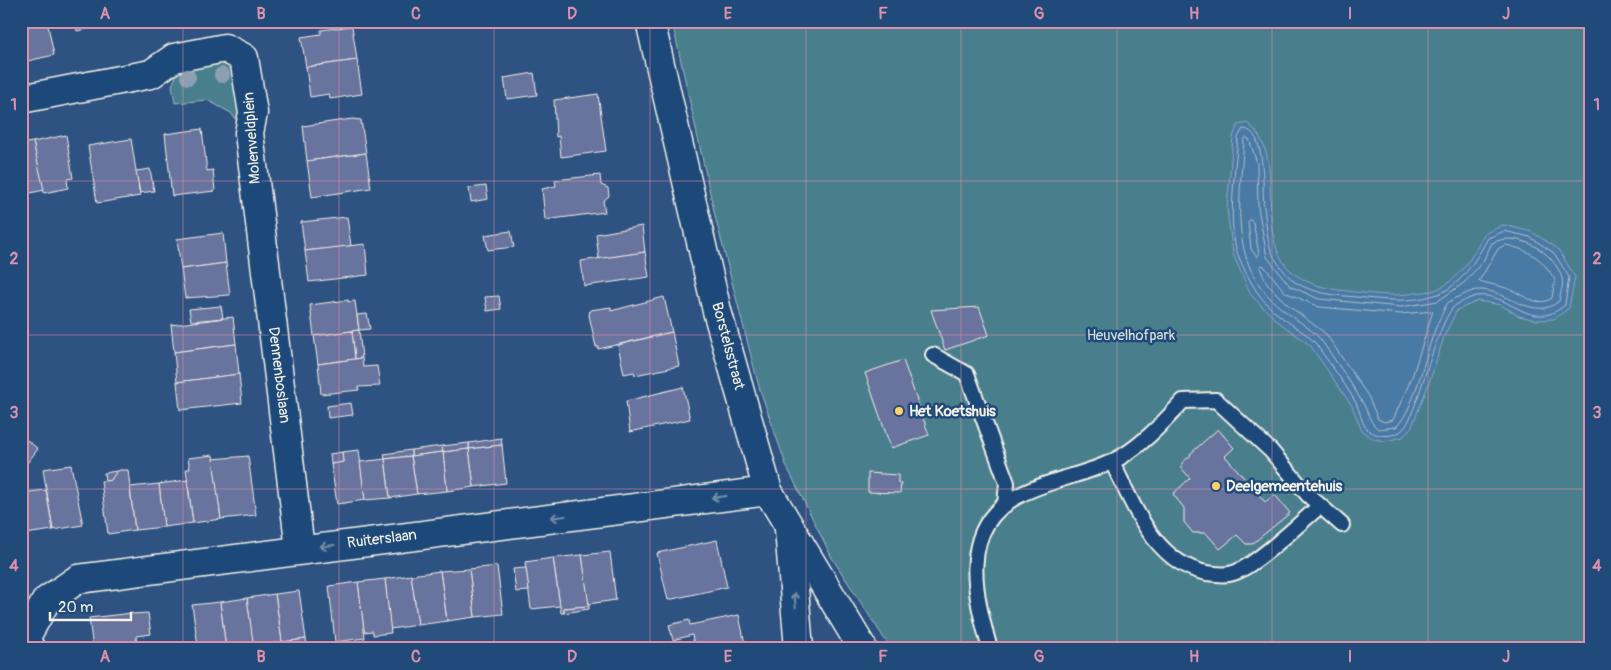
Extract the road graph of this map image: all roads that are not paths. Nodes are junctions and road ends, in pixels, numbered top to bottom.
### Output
1 (650, 21) edge
2 (21, 99) edge
3 (257, 201) joint
4 (933, 355) dead end
5 (1112, 462) junction
6 (768, 491) junction
7 (1005, 505) junction
8 (1320, 506) junction
9 (788, 522) junction
10 (1342, 525) dead end
11 (300, 549) junction
12 (25, 642) edge
13 (799, 649) edge
14 (863, 649) edge
15 (990, 649) edge

1 - 6 street, Borstelsstraat
2 - 3 street, Molenveldplein
3 - 11 street, Dennenboslaan
4 - 7 lane
5 - 7 lane
5 - 8 lane
5 - 8 lane
6 - 9 street, Borstelsstraat
6 -> 11 street, Ruiterslaan
7 - 15 lane
8 - 10 lane
13 -> 9 street
9 - 14 street, Borstelsstraat
11 - 12 street, Ruiterslaan

